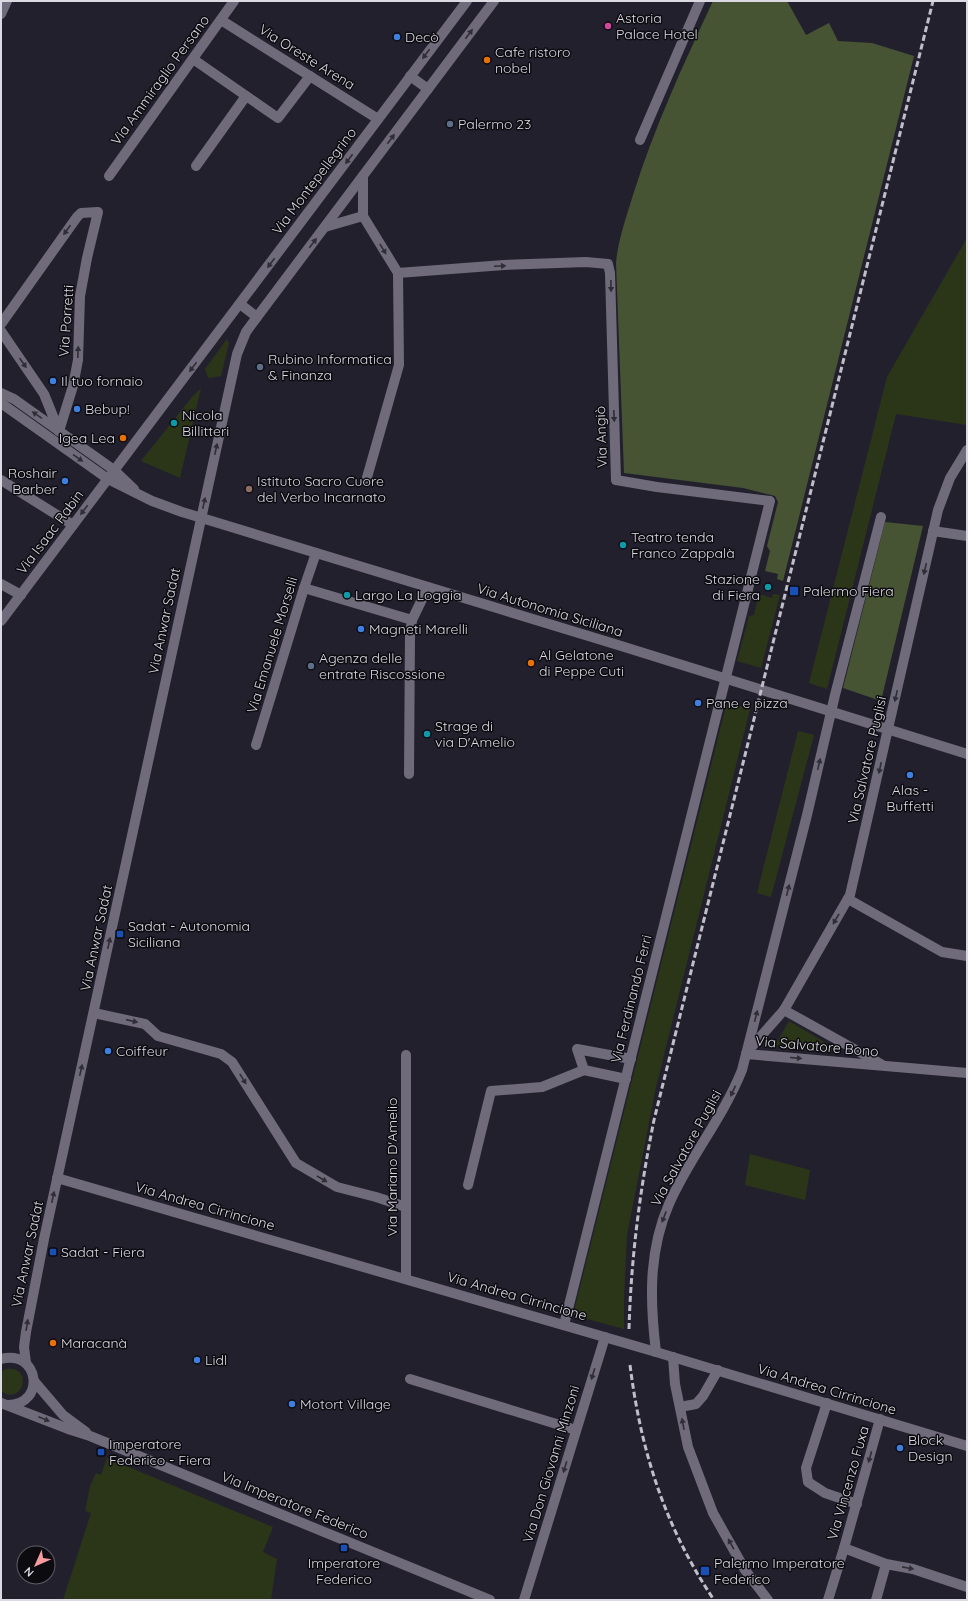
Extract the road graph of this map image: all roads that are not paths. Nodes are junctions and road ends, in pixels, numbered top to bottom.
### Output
1 (7, 1) edge
2 (234, 1) edge
3 (467, 1) edge
4 (494, 1) edge
5 (700, 1) edge
6 (1, 14) edge
7 (221, 20) junction
8 (193, 59) junction
9 (310, 76) junction
10 (410, 76) junction
11 (428, 89) junction
12 (246, 96) junction
13 (378, 119) junction
14 (640, 140) dead end
15 (196, 166) dead end
16 (109, 176) dead end
17 (363, 176) junction
18 (363, 216) junction
19 (325, 227) junction
20 (398, 272) junction
21 (240, 304) junction
22 (257, 317) junction
23 (1, 324) edge
24 (1, 331) edge
25 (1, 393) edge
26 (1, 403) edge
27 (59, 431) junction
28 (967, 450) edge
29 (114, 470) junction
30 (108, 479) junction
31 (1, 480) edge
32 (366, 481) dead end
33 (140, 494) junction
34 (881, 517) dead end
35 (201, 518) junction
36 (73, 525) junction
37 (933, 531) junction
38 (967, 536) edge
39 (316, 553) junction
40 (1, 584) edge
41 (428, 587) junction
42 (304, 588) junction
43 (21, 594) junction
44 (412, 620) junction
45 (1, 622) edge
46 (731, 681) junction
47 (831, 712) junction
48 (888, 730) junction
49 (256, 745) dead end
50 (967, 754) edge
51 (409, 774) dead end
52 (848, 899) junction
53 (967, 956) edge
54 (784, 1010) junction
55 (94, 1013) junction
56 (746, 1054) junction
57 (406, 1055) dead end
58 (631, 1059) junction
59 (885, 1066) junction
60 (584, 1070) junction
61 (967, 1073) edge
62 (626, 1079) junction
63 (57, 1178) junction
64 (468, 1185) dead end
65 (406, 1207) junction
66 (406, 1279) junction
67 (564, 1325) junction
68 (605, 1337) junction
69 (656, 1352) junction
70 (673, 1357) junction
71 (1, 1359) edge
72 (26, 1363) junction
73 (718, 1370) junction
74 (410, 1378) dead end
75 (34, 1381) junction
76 (827, 1403) junction
77 (4, 1404) edge
78 (680, 1407) junction
79 (880, 1419) junction
80 (576, 1430) junction
81 (90, 1436) junction
82 (967, 1446) edge
83 (857, 1504) junction
84 (844, 1548) junction
85 (886, 1564) junction
86 (967, 1587) edge
87 (490, 1600) edge
88 (524, 1600) edge
89 (768, 1600) edge
90 (828, 1600) edge
91 (876, 1600) edge

1 - 6 street
2 - 7 street, Via Ammiraglio Persano
3 -> 10 street, Via Montepellegrino
11 -> 4 street
5 - 14 street
7 - 8 street, Via Ammiraglio Persano
7 - 9 street, Via Oreste Arena
8 - 12 street
8 - 16 street, Via Ammiraglio Persano
9 - 12 street
9 - 13 street, Via Oreste Arena
10 - 11 street
10 - 13 street, Via Montepellegrino
17 -> 11 street
12 - 15 street
13 -> 21 street, Via Montepellegrino
17 - 18 street
17 - 19 street
18 - 19 street
18 -> 20 street
22 -> 19 street
20 - 32 street
20 -> 46 street, Via Angiò
21 - 22 street
21 -> 29 street, Via Montepellegrino
35 -> 22 street, Via Anwar Sadat
27 -> 23 street, Via Porretti
24 -> 27 street
27 -> 25 street
26 -> 30 street
27 - 29 street
28 - 37 street, Via Salvatore Puglisi
29 - 30 street, Via Montepellegrino
29 - 33 street
30 - 33 street
30 -> 36 street, Via Isaac Rabin
31 - 36 street
33 - 35 street, Via Autonomia Siciliana
34 - 47 street, Via Salvatore Puglisi
35 - 39 street, Via Autonomia Siciliana
55 -> 35 street, Via Anwar Sadat
36 - 43 street, Via Isaac Rabin
37 - 38 street
37 -> 48 street, Via Salvatore Puglisi
39 - 41 street, Via Autonomia Siciliana
39 - 42 street, Via Emanuele Morselli
40 - 43 street
41 - 44 street
41 - 46 street, Via Autonomia Siciliana
42 - 44 street
42 - 49 street, Via Emanuele Morselli
43 - 45 street, Via Isaac Rabin
44 - 51 street
46 - 47 street, Via Autonomia Siciliana
46 - 58 street, Via Ferdinando Ferri
47 - 48 street, Via Autonomia Siciliana
56 -> 47 street, Via Salvatore Puglisi
48 - 50 street, Via Autonomia Siciliana
48 -> 52 street, Via Salvatore Puglisi
52 - 53 street
52 -> 54 street, Via Salvatore Puglisi
54 - 56 street, Via Salvatore Puglisi
54 - 59 street, Via Salvatore Bono
63 -> 55 street, Via Anwar Sadat
55 -> 65 street
56 -> 59 street, Via Salvatore Bono
56 -> 69 street, Via Salvatore Puglisi
57 - 65 street, Via Mariano D'Amelio
58 - 60 street
58 - 62 street, Via Ferdinando Ferri
59 - 61 street, Via Salvatore Bono
60 - 62 street
60 - 64 street
62 - 67 street, Via Ferdinando Ferri
63 - 66 street, Via Andrea Cirrincione
72 -> 63 street, Via Anwar Sadat
65 - 66 street, Via Mariano D'Amelio
66 - 67 street, Via Andrea Cirrincione
67 - 68 street, Via Andrea Cirrincione
68 - 69 street, Via Andrea Cirrincione
68 -> 80 street, Via Don Giovanni Minzoni
69 - 70 street, Via Andrea Cirrincione
70 - 73 street, Via Andrea Cirrincione
70 - 78 street
71 - 72 street
72 - 75 street, Via Anwar Sadat
73 - 76 street, Via Andrea Cirrincione
73 - 78 street
74 - 80 street
75 - 77 street
75 - 81 street, Via Anwar Sadat
76 - 79 street, Via Andrea Cirrincione
76 - 83 street
77 -> 81 street
89 -> 78 street
79 - 82 street, Via Andrea Cirrincione
79 -> 83 street, Via Vincenzo Fuxa
80 -> 88 street, Via Don Giovanni Minzoni
81 - 87 street, Via Imperatore Federico
83 - 84 street, Via Vincenzo Fuxa
84 - 85 street
84 - 90 street, Via Vincenzo Fuxa
85 -> 86 street
85 - 91 street

